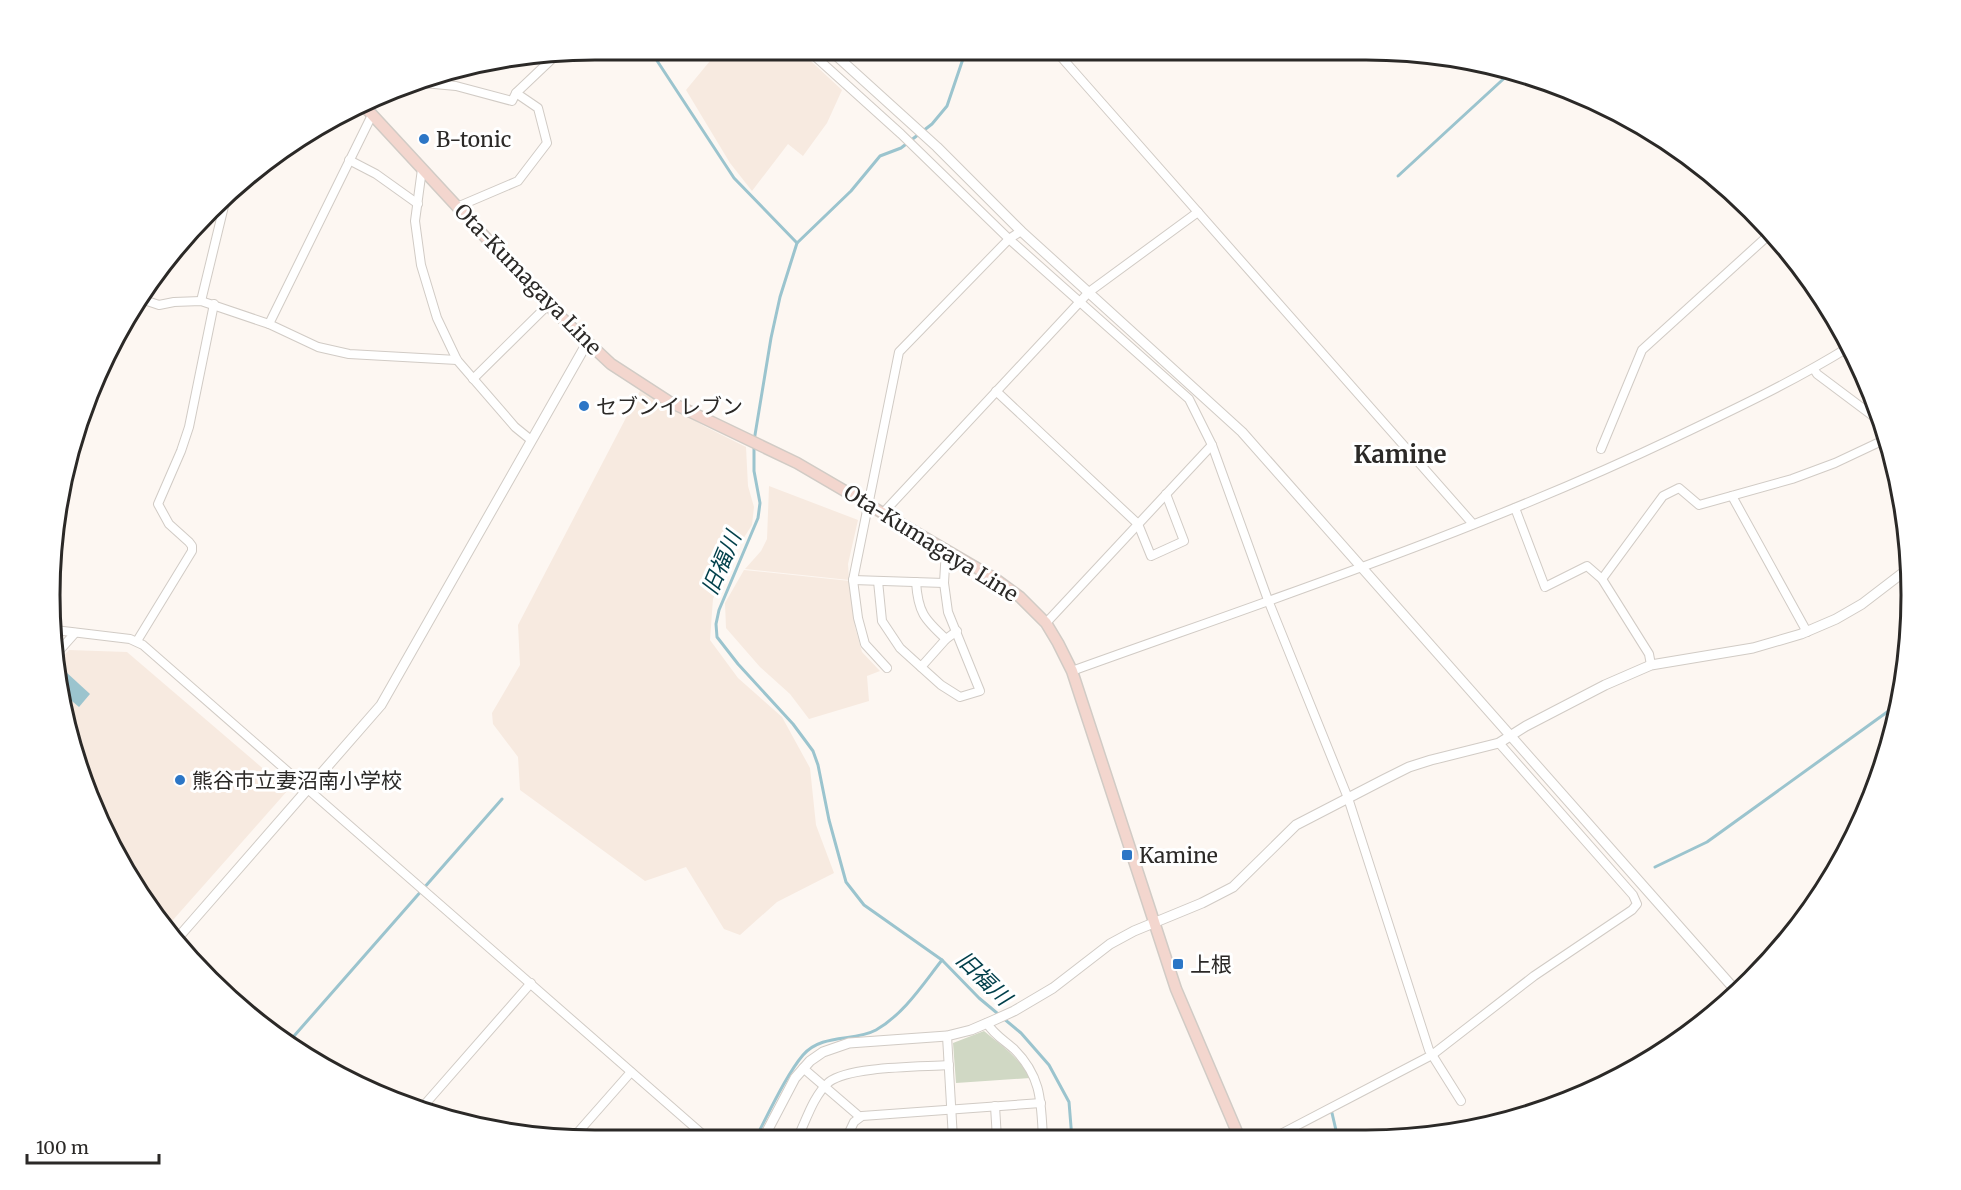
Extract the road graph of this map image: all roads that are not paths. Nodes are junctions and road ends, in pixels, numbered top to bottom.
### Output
1 (819, 60) edge
2 (841, 60) edge
3 (1065, 60) edge
4 (548, 62) edge
5 (436, 84) edge
6 (516, 93) junction
7 (369, 111) edge
8 (349, 160) junction
9 (422, 169) junction
10 (418, 204) junction
11 (457, 207) junction
12 (223, 212) edge
13 (1198, 212) junction
14 (1021, 231) junction
15 (1009, 239) junction
16 (1765, 239) edge
17 (1089, 292) junction
18 (148, 301) edge
19 (201, 301) junction
20 (1079, 303) junction
21 (214, 304) junction
22 (548, 305) junction
23 (269, 324) junction
24 (587, 343) junction
25 (1842, 351) edge
26 (457, 360) junction
27 (1814, 369) junction
28 (473, 379) junction
29 (996, 392) junction
30 (1869, 413) edge
31 (531, 440) junction
32 (1879, 443) edge
33 (1212, 445) junction
34 (1601, 449) dead end
35 (1166, 494) junction
36 (1732, 496) junction
37 (868, 503) junction
38 (1515, 508) junction
39 (884, 513) junction
40 (1138, 524) junction
41 (1473, 524) junction
42 (946, 549) junction
43 (1362, 566) junction
44 (1900, 575) edge
45 (1602, 579) junction
46 (853, 580) junction
47 (878, 581) junction
48 (916, 582) junction
49 (944, 583) junction
50 (1269, 600) junction
51 (1046, 623) junction
52 (61, 631) edge
53 (957, 631) junction
54 (1807, 632) junction
55 (75, 633) junction
56 (946, 639) junction
57 (138, 641) junction
58 (63, 647) edge
59 (1651, 665) junction
60 (921, 667) junction
61 (887, 669) dead end
62 (1072, 671) junction
63 (1511, 736) junction
64 (1499, 743) junction
65 (308, 790) junction
66 (1348, 798) junction
67 (1155, 923) junction
68 (181, 934) edge
69 (531, 983) junction
70 (1731, 985) edge
71 (990, 1022) junction
72 (947, 1036) junction
73 (1432, 1055) junction
74 (949, 1065) junction
75 (803, 1068) junction
76 (631, 1072) junction
77 (825, 1087) junction
78 (1461, 1101) dead end
79 (426, 1103) edge
80 (1041, 1103) junction
81 (995, 1106) junction
82 (951, 1110) junction
83 (860, 1117) junction
84 (580, 1130) edge
85 (698, 1130) edge
86 (768, 1130) edge
87 (801, 1130) edge
88 (850, 1130) edge
89 (952, 1130) edge
90 (996, 1130) edge
91 (1042, 1130) edge
92 (1236, 1130) edge
93 (1288, 1130) edge

1 - 15 street
2 - 14 street
3 - 13 street
4 - 6 street
5 - 6 street
6 - 11 street
7 - 8 street
7 - 9 main road, Ota-Kumagaya Line
8 - 10 street
8 - 23 street
9 - 10 street
9 - 11 main road, Ota-Kumagaya Line
10 - 26 street
11 - 22 main road, Ota-Kumagaya Line
12 - 19 street
13 - 17 street
13 - 41 street
14 - 15 street
14 - 17 street
15 - 20 street
15 - 37 street
16 - 34 street
17 - 20 street
17 - 43 street
18 - 19 street
19 - 21 street
20 - 29 street
20 - 33 street
21 - 23 street
21 - 57 street
22 - 24 main road, Ota-Kumagaya Line
22 - 28 street
23 - 26 street
24 - 31 street
24 - 37 main road, Ota-Kumagaya Line
25 - 27 street
26 - 28 street
27 - 30 street
27 - 38 street
28 - 31 street
29 - 39 street
29 - 40 street
31 - 65 street
32 - 36 street
33 - 35 street
33 - 50 street
35 - 40 street
35 - 40 street
36 - 45 street
36 - 54 street
37 - 39 main road, Ota-Kumagaya Line
37 - 46 street
38 - 41 street
38 - 45 street
39 - 42 main road, Ota-Kumagaya Line
40 - 51 street
41 - 43 street
42 - 49 street
42 - 51 main road, Ota-Kumagaya Line
43 - 50 street
43 - 63 street
44 - 54 street
45 - 59 street
46 - 47 street
46 - 61 street
47 - 48 street
47 - 60 street
48 - 49 street
48 - 56 street
49 - 53 street
50 - 62 street
50 - 66 street
51 - 62 main road, Ota-Kumagaya Line
52 - 55 street
53 - 56 street
53 - 60 street
54 - 59 street
55 - 57 street
55 - 58 street
56 - 60 street
57 - 65 street
59 - 63 street
62 - 67 main road, Ota-Kumagaya Line
63 - 64 street
63 - 70 street
64 - 66 street
64 - 73 street
65 - 68 street
65 - 69 street
66 - 67 street
66 - 73 street
67 - 71 street
67 - 92 main road, Ota-Kumagaya Line
69 - 76 street
69 - 79 street
71 - 72 street
71 - 80 street
72 - 74 street
72 - 75 street
73 - 78 street
73 - 93 street
74 - 77 street
74 - 82 street
75 - 77 street
75 - 86 street
76 - 84 street
76 - 85 street
77 - 83 street
77 - 87 street
80 - 81 street
80 - 91 street
81 - 82 street
81 - 90 street
82 - 83 street
82 - 89 street
83 - 88 street

